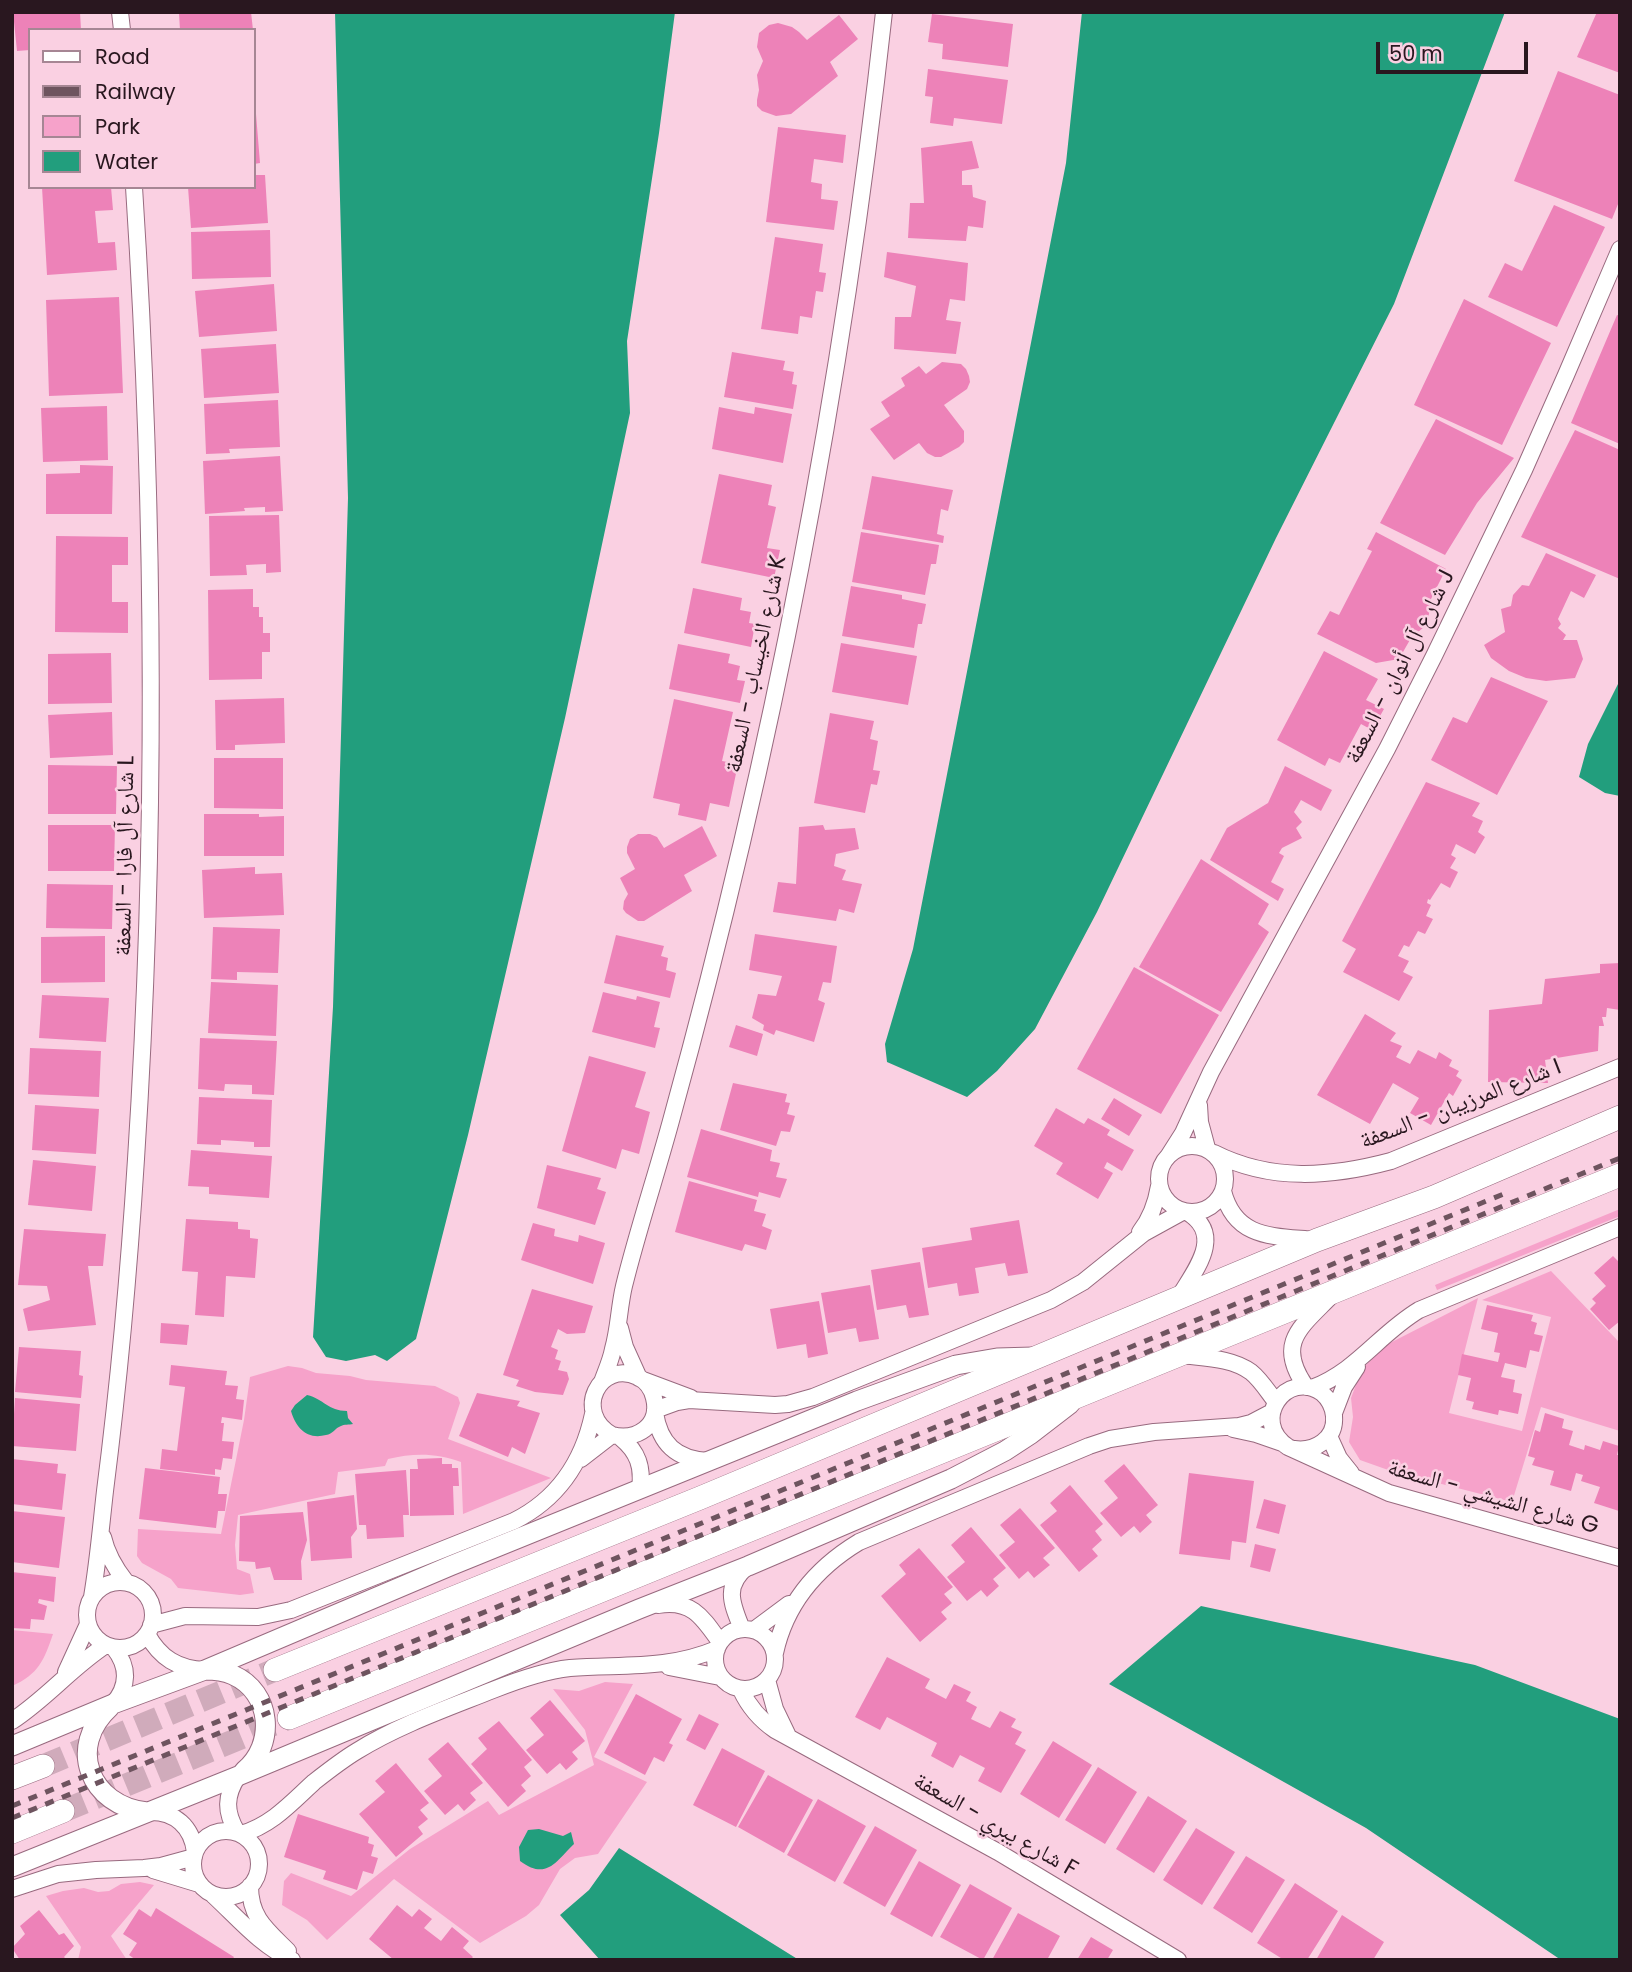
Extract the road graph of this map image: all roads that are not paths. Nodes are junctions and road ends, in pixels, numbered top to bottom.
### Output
1 (884, 12) edge
2 (134, 189) edge
3 (1620, 248) edge
4 (1620, 1067) edge
5 (1200, 1095) junction
6 (1620, 1116) edge
7 (1210, 1151) junction
8 (1169, 1155) junction
9 (1274, 1173) junction
10 (1620, 1175) edge
11 (1159, 1186) junction
12 (1224, 1189) junction
13 (1185, 1211) junction
14 (1620, 1227) edge
15 (1317, 1240) junction
16 (1132, 1242) junction
17 (1336, 1291) junction
18 (1179, 1297) junction
19 (619, 1314) junction
20 (1367, 1353) junction
21 (1180, 1355) junction
22 (1038, 1357) junction
23 (641, 1379) junction
24 (602, 1382) junction
25 (1309, 1387) junction
26 (1079, 1396) junction
27 (700, 1400) junction
28 (1274, 1407) junction
29 (655, 1411) junction
30 (593, 1413) junction
31 (1334, 1413) junction
32 (1227, 1428) junction
33 (1329, 1436) junction
34 (616, 1437) junction
35 (1289, 1446) junction
36 (708, 1461) junction
37 (575, 1464) junction
38 (1354, 1477) junction
39 (640, 1489) junction
40 (101, 1525) junction
41 (1620, 1558) edge
42 (748, 1566) junction
43 (126, 1583) junction
44 (801, 1592) junction
45 (92, 1597) junction
46 (148, 1598) junction
47 (639, 1609) junction
48 (197, 1616) junction
49 (88, 1624) junction
50 (149, 1630) junction
51 (748, 1630) junction
52 (718, 1646) junction
53 (110, 1647) junction
54 (775, 1653) junction
55 (653, 1665) junction
56 (205, 1670) junction
57 (275, 1670) tunnel mouth
58 (720, 1677) junction
59 (62, 1680) junction
60 (767, 1680) junction
61 (741, 1690) junction
62 (113, 1704) junction
63 (289, 1718) tunnel mouth
64 (12, 1721) edge
65 (788, 1735) junction
66 (12, 1746) edge
67 (43, 1766) tunnel mouth
68 (238, 1776) junction
69 (12, 1778) edge
70 (284, 1810) junction
71 (63, 1811) tunnel mouth
72 (147, 1812) junction
73 (12, 1832) edge
74 (239, 1833) junction
75 (194, 1854) junction
76 (259, 1858) junction
77 (12, 1867) edge
78 (144, 1868) junction
79 (199, 1884) junction
80 (250, 1886) junction
81 (12, 1889) edge
82 (213, 1895) junction
83 (294, 1960) edge
84 (1178, 1960) edge

1 - 19 street, شارع الخيساب - السعفة K
2 - 40 street, شارع آل فارا - السعفة L
3 - 5 street, شارع آل أنوان - السعفة J
4 - 9 street, شارع المرزيبان - السعفة I
5 - 7 street
5 - 8 street, شارع آل أنوان - السعفة J
6 - 15 main road
7 - 8 street
7 - 9 street, شارع المرزيبان - السعفة I
7 - 12 street
8 - 11 street
9 - 12 street, شارع المرزيبان - السعفة I
10 - 17 main road
11 - 13 street
11 - 16 street
12 - 13 street
12 - 15 street
13 - 16 street
13 - 18 street
14 - 20 street
15 - 18 main road
16 - 27 street
17 - 21 main road
17 - 25 street
18 - 22 main road
19 - 23 street, شارع الخيساب - السعفة K
19 - 24 street, شارع الخيساب - السعفة K
20 - 25 street
20 - 31 street
21 - 26 main road
21 - 28 street
22 - 36 street
22 - 57 main road
23 - 24 street
23 - 27 street
23 - 29 street
24 - 30 street
25 - 28 street
25 - 31 street
26 - 42 street
26 - 63 main road
27 - 29 street
28 - 32 street
28 - 35 street
29 - 34 street
29 - 36 street
30 - 34 street
30 - 37 street
31 - 33 street
32 - 35 street, شارع الشيشي - السعفة G
32 - 44 street
33 - 35 street
33 - 38 street, شارع الشيشي - السعفة G
34 - 37 street
34 - 39 street
35 - 38 street, شارع الشيشي - السعفة G
36 - 39 street
37 - 48 street
38 - 41 street, شارع الشيشي - السعفة G
39 - 56 street
40 - 43 street, شارع آل فارا - السعفة L
40 - 45 street, شارع آل فارا - السعفة L
42 - 47 street
42 - 51 street
43 - 45 street
43 - 46 street
44 - 51 street
44 - 54 street
45 - 49 street
46 - 48 street
46 - 50 street
47 - 52 street
47 - 68 street
48 - 50 street
49 - 53 street
49 - 59 street
50 - 53 street
50 - 56 street
51 - 52 street
51 - 54 street
52 - 55 street
52 - 58 street
53 - 59 street
53 - 62 street
54 - 60 street
55 - 58 street
55 - 70 street
56 - 62 street
56 - 68 street
58 - 61 street
59 - 64 street
60 - 61 street
60 - 65 street
61 - 65 street, شارع يبري - السعفة F
62 - 66 street
62 - 72 street
65 - 84 street, شارع يبري - السعفة F
67 - 69 main road
68 - 72 street
68 - 74 street
70 - 74 street
70 - 76 street
71 - 73 main road
72 - 75 street
72 - 77 street
74 - 75 street
74 - 76 street
75 - 78 street
75 - 79 street
76 - 80 street
78 - 79 street
78 - 81 street
79 - 82 street
80 - 82 street
80 - 83 street
82 - 83 street

